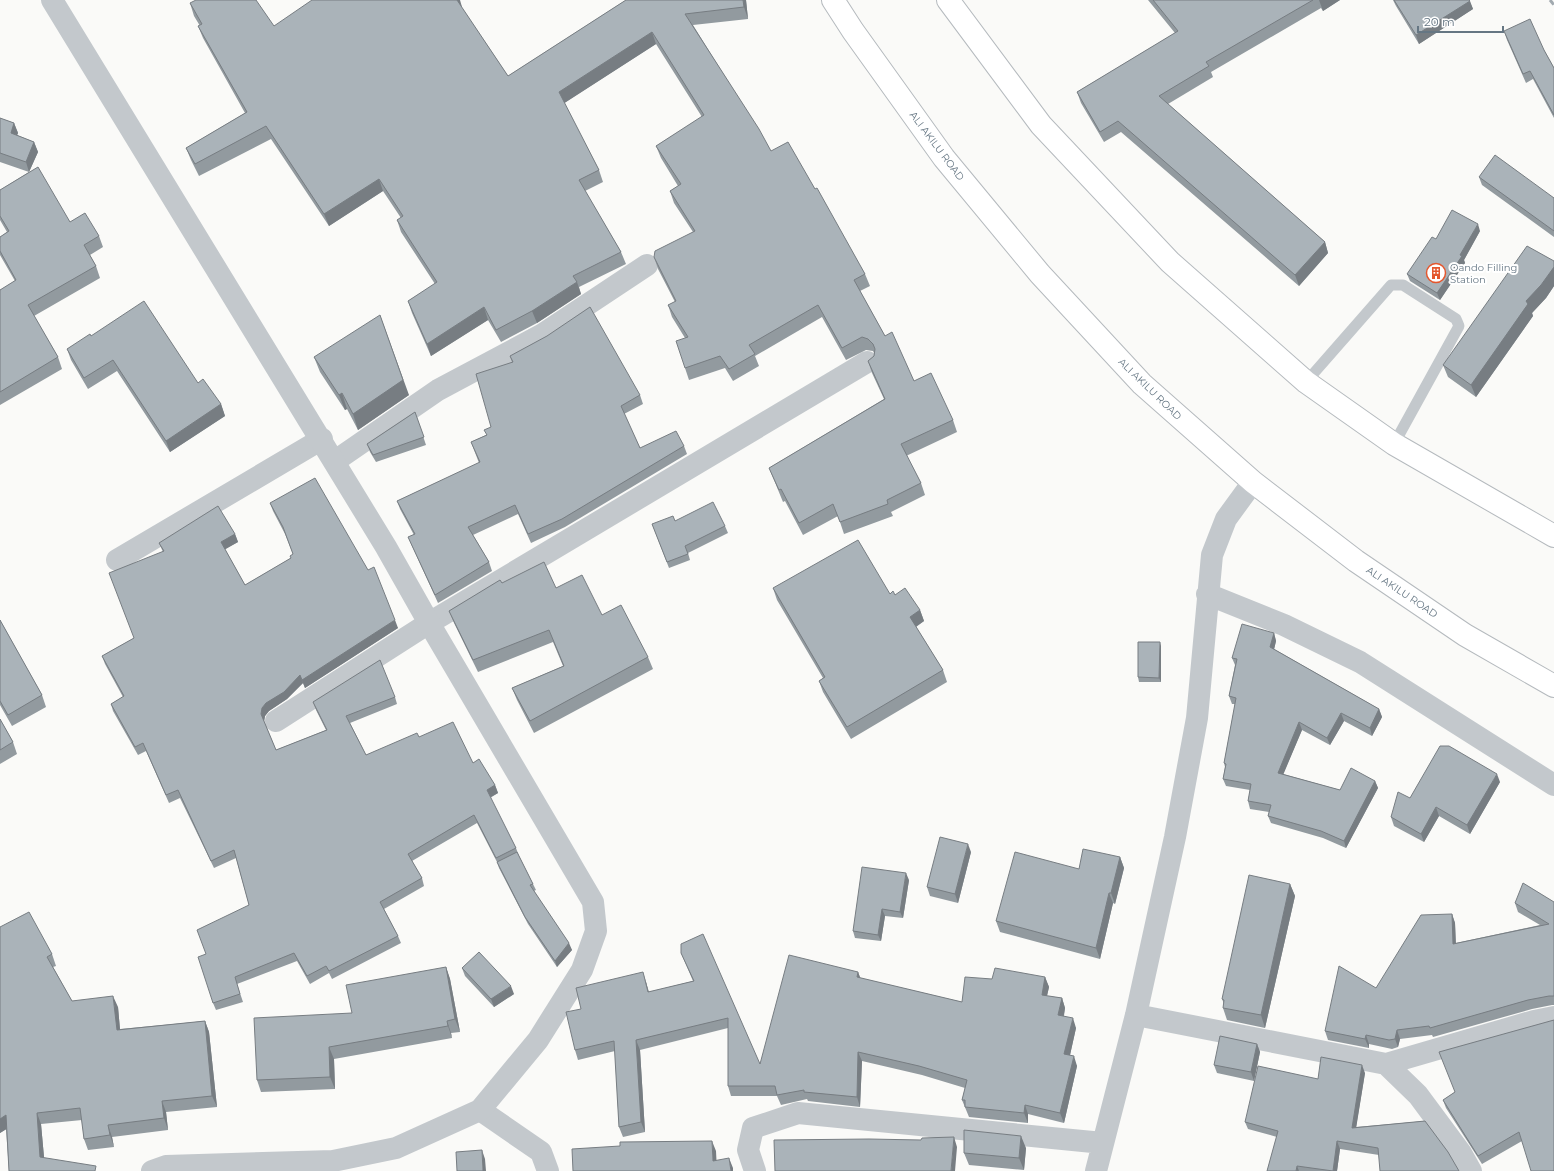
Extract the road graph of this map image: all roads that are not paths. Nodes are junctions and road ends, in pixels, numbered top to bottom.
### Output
1 (52, 0) edge
2 (833, 0) edge
3 (948, 0) edge
4 (647, 265) dead end
5 (867, 362) edge
6 (1306, 382) junction
7 (322, 439) junction
8 (1394, 444) junction
9 (335, 461) junction
10 (1253, 482) junction
11 (1554, 536) edge
12 (117, 560) dead end
13 (1207, 594) junction
14 (429, 623) junction
15 (1554, 686) edge
16 (276, 721) dead end
17 (1554, 785) edge
18 (1136, 1015) junction
19 (1554, 1017) edge
20 (1386, 1064) junction
21 (480, 1110) junction
22 (1103, 1143) junction
23 (152, 1171) edge
24 (548, 1171) edge
25 (756, 1171) edge
26 (1096, 1171) edge
27 (1471, 1171) edge

1 - 7 street
2 - 10 main road, ALI AKILU ROAD
3 - 6 main road
4 - 9 street
5 - 14 street
6 - 8 main road
6 - 8 lane
7 - 9 street
7 - 12 street
8 - 11 main road
9 - 14 street
10 - 13 street
10 - 15 main road, ALI AKILU ROAD
13 - 17 street
13 - 18 street
14 - 16 street
14 - 21 street
18 - 20 street
18 - 22 street
19 - 20 street
20 - 27 street
21 - 23 street
21 - 24 street
22 - 25 street
22 - 26 street

